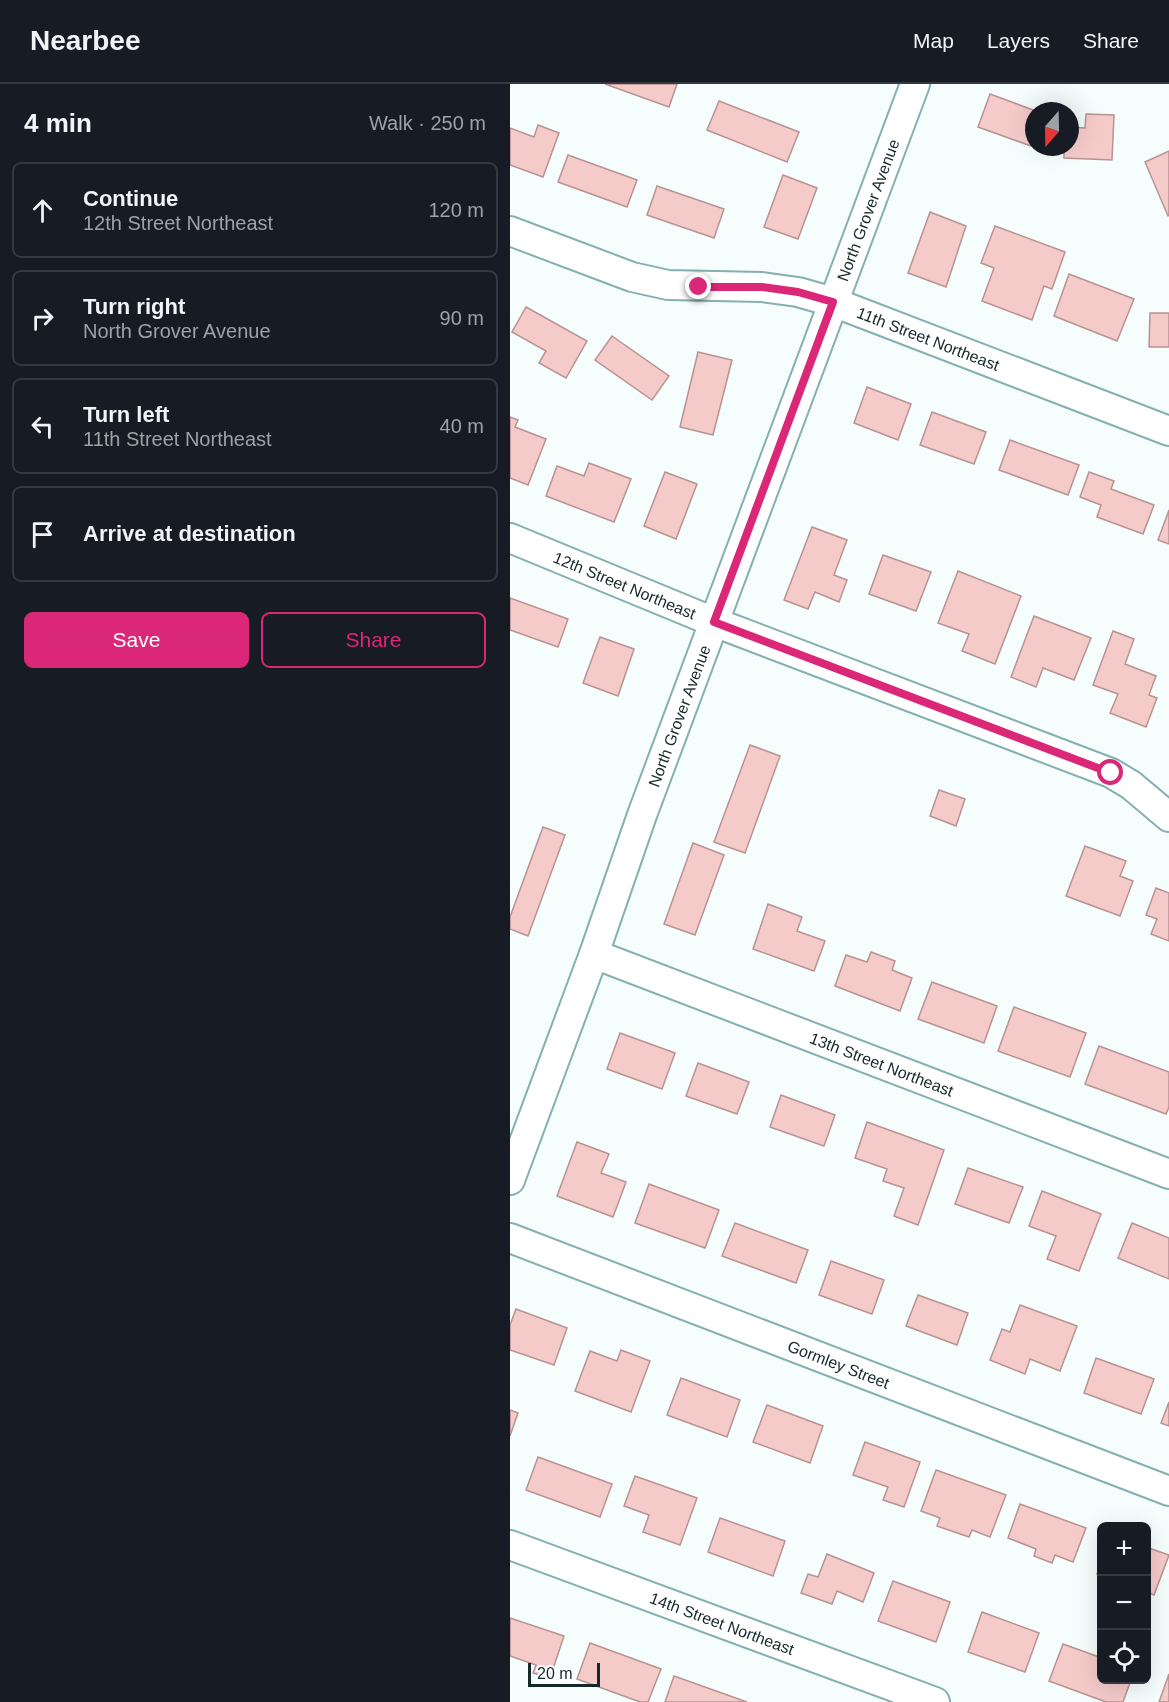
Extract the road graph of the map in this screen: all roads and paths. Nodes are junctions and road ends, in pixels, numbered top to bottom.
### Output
1 (915, 84) edge
2 (510, 231) edge
3 (833, 302) junction
4 (1169, 431) edge
5 (510, 538) edge
6 (714, 622) junction
7 (1169, 817) edge
8 (594, 954) junction
9 (1169, 1174) edge
10 (510, 1180) edge
11 (510, 1239) edge
12 (1169, 1491) edge
13 (510, 1545) edge
14 (935, 1702) edge

1 - 3 street, North Grover Avenue
2 - 3 street, 11th Street Northeast
3 - 4 street, 11th Street Northeast
3 - 6 street, North Grover Avenue
5 - 6 street, 12th Street Northeast
6 - 7 street, 12th Street Northeast
6 - 8 street, North Grover Avenue
8 - 9 street, 13th Street Northeast
8 - 10 street, North Grover Avenue
11 - 12 street, Gormley Street
13 - 14 street, 14th Street Northeast

